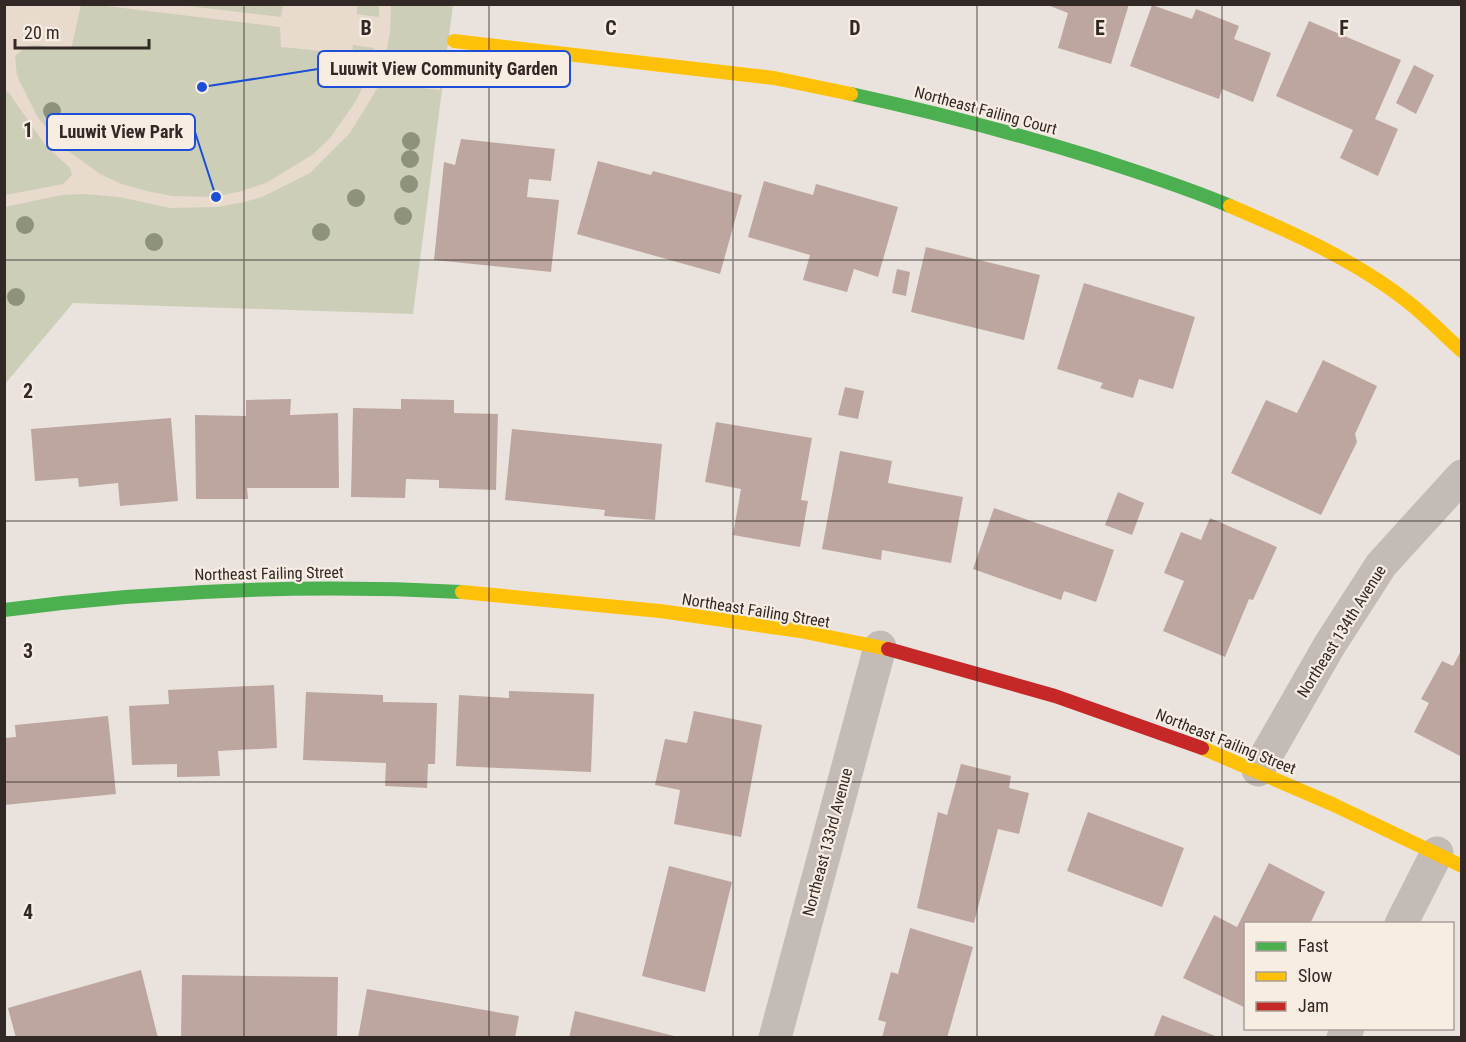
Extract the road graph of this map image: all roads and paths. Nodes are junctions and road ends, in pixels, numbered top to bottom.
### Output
1 (454, 42) dead end
2 (1461, 351) edge
3 (1461, 476) edge
4 (4, 610) edge
5 (880, 647) junction
6 (1258, 770) junction
7 (1449, 860) edge
8 (1402, 922) edge
9 (775, 1038) edge

1 - 2 street, Northeast Failing Court
3 - 6 street, Northeast 134th Avenue
4 - 5 street, Northeast Failing Street
5 - 6 street, Northeast Failing Street
5 - 9 street, Northeast 133rd Avenue
6 - 7 street, Northeast Failing Street
7 - 8 street

